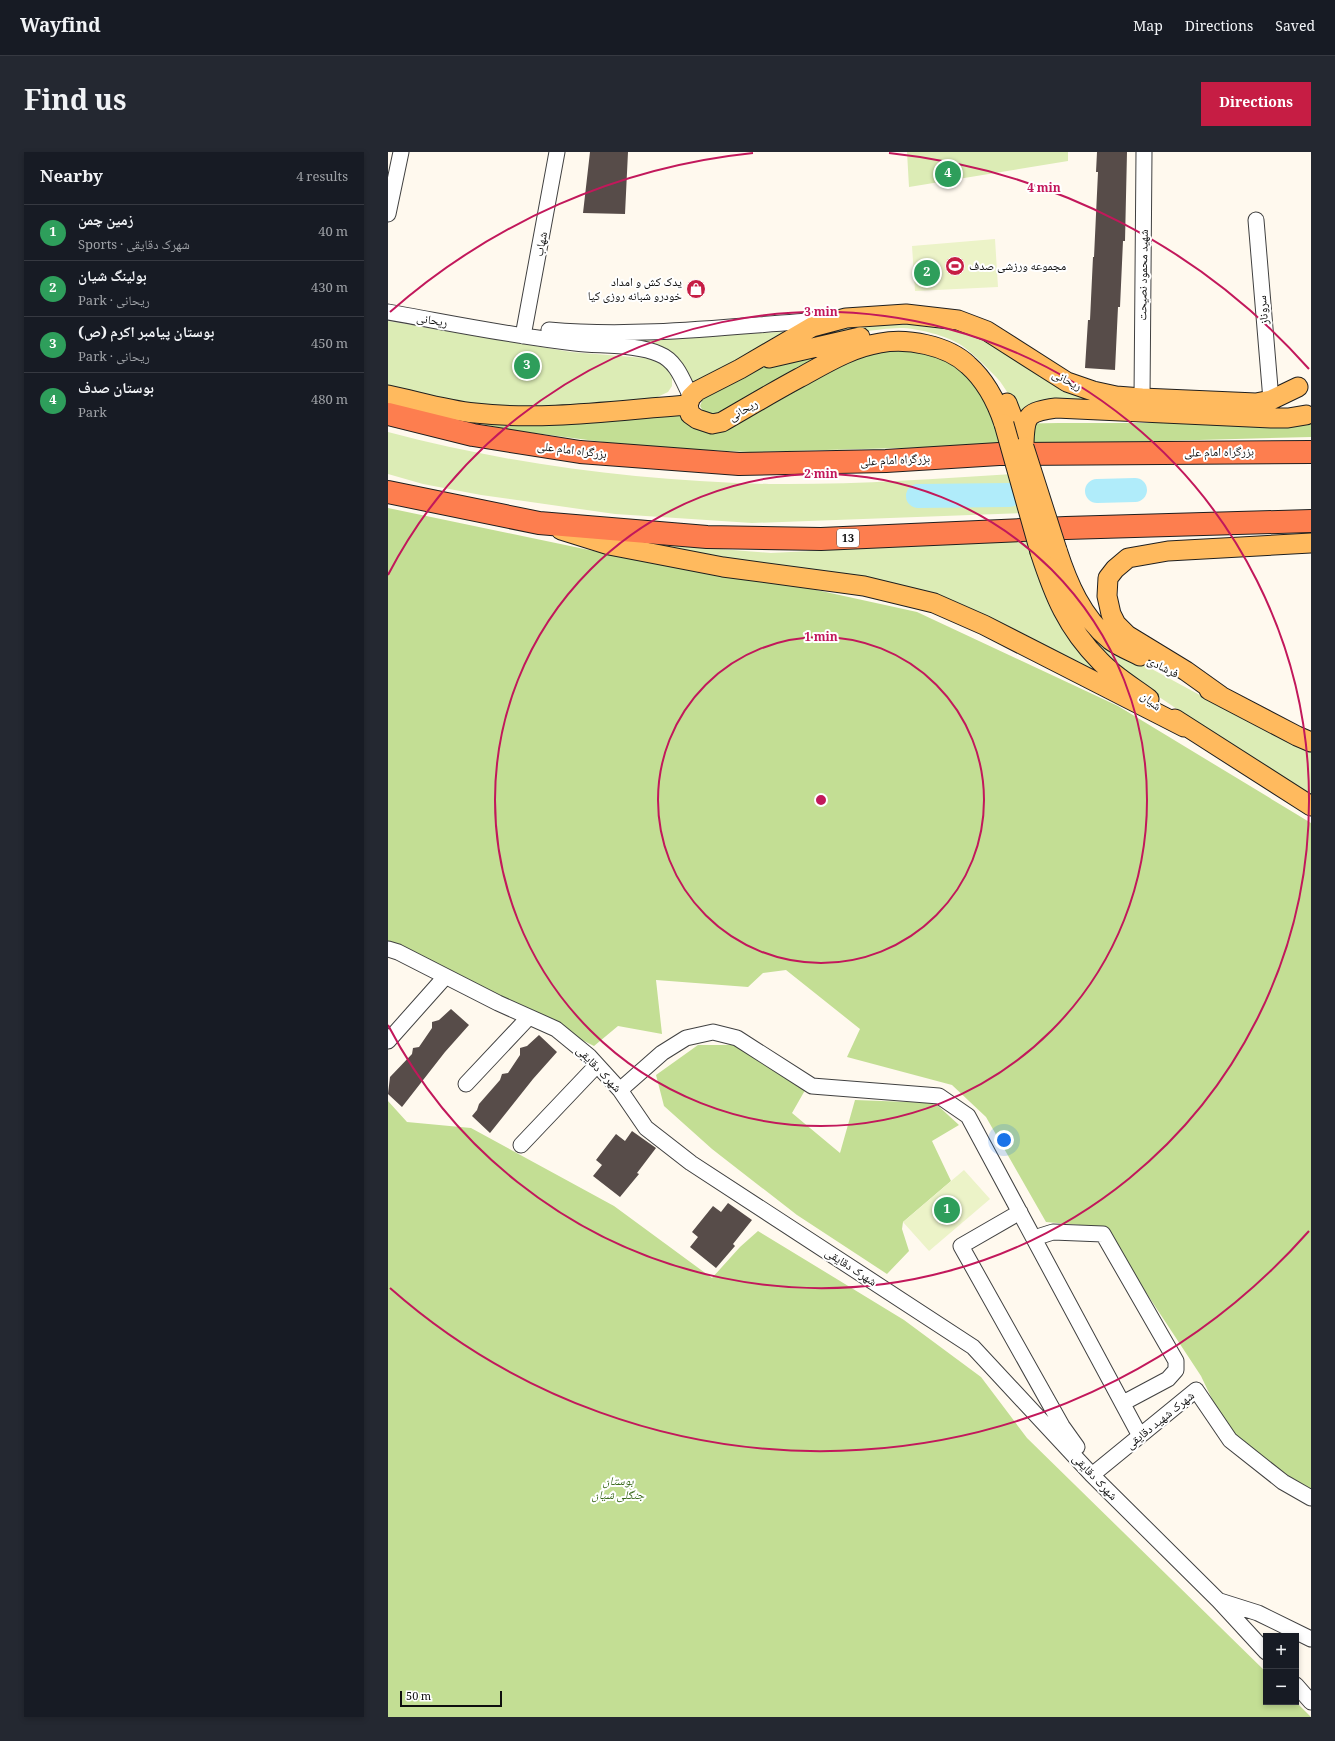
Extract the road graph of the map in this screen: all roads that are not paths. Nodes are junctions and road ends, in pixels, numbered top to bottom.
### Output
1 (401, 152) edge
2 (557, 152) edge
3 (1144, 152) edge
4 (388, 214) edge
5 (1256, 220) dead end
6 (388, 312) edge
7 (846, 318) junction
8 (523, 336) junction
9 (747, 365) junction
10 (1305, 384) edge
11 (388, 395) edge
12 (1142, 398) junction
13 (1271, 400) junction
14 (689, 401) junction
15 (388, 414) edge
16 (1308, 415) edge
17 (1024, 447) junction
18 (1311, 452) edge
19 (388, 492) edge
20 (1311, 521) edge
21 (539, 523) junction
22 (1311, 543) edge
23 (1048, 551) junction
24 (1221, 696) junction
25 (1184, 727) junction
26 (1311, 742) edge
27 (1310, 805) edge
28 (388, 948) edge
29 (445, 977) junction
30 (529, 1017) junction
31 (388, 1041) edge
32 (597, 1065) junction
33 (466, 1084) dead end
34 (620, 1090) junction
35 (521, 1145) dead end
36 (1020, 1212) junction
37 (1034, 1238) junction
38 (1123, 1403) junction
39 (1140, 1436) junction
40 (1077, 1447) dead end
41 (1092, 1475) junction
42 (1311, 1498) edge
43 (1219, 1601) junction
44 (1311, 1639) edge
45 (1263, 1649) edge
46 (1299, 1688) edge
47 (1311, 1702) edge

1 - 4 street
2 - 8 street, شهاب
3 - 12 street, شهید محمود نصیحت
5 - 13 street, سروناز
6 - 8 street, ریحانی
7 - 8 street, ریحانی
7 - 9 main road, ریحانی
7 - 12 main road, ریحانی
8 - 14 street, ریحانی
9 - 14 main road, ریحانی
9 - 17 main road
10 - 13 main road, ریحانی
10 - 16 main road
11 - 14 main road
12 - 13 main road, ریحانی
14 - 23 main road, ریحانی, bridge
15 - 18 highway, بزرگراه امام علی
16 - 17 main road
17 - 23 main road, bridge
19 - 21 highway, 13
20 - 21 highway, 13
21 - 25 main road
22 - 24 main road
23 - 24 main road, فرشادی
23 - 25 main road, شیان
24 - 26 main road, فرشادی
25 - 27 main road, شیان
28 - 29 street, شهرک دقایقی
29 - 30 street, شهرک دقایقی
29 - 31 street
30 - 32 street, شهرک دقایقی
30 - 33 street
32 - 34 street, شهرک دقایقی
32 - 35 street
34 - 36 street
34 - 41 street, شهرک دقایقی
36 - 37 street
36 - 40 street
37 - 38 street
37 - 38 street
38 - 39 street
39 - 41 street, شهرک شهید دقایقی
39 - 42 street, شهرک شهید دقایقی
41 - 43 street, شهرک دقایقی
43 - 44 street
43 - 45 street, شهرک دقایقی
46 - 47 street

